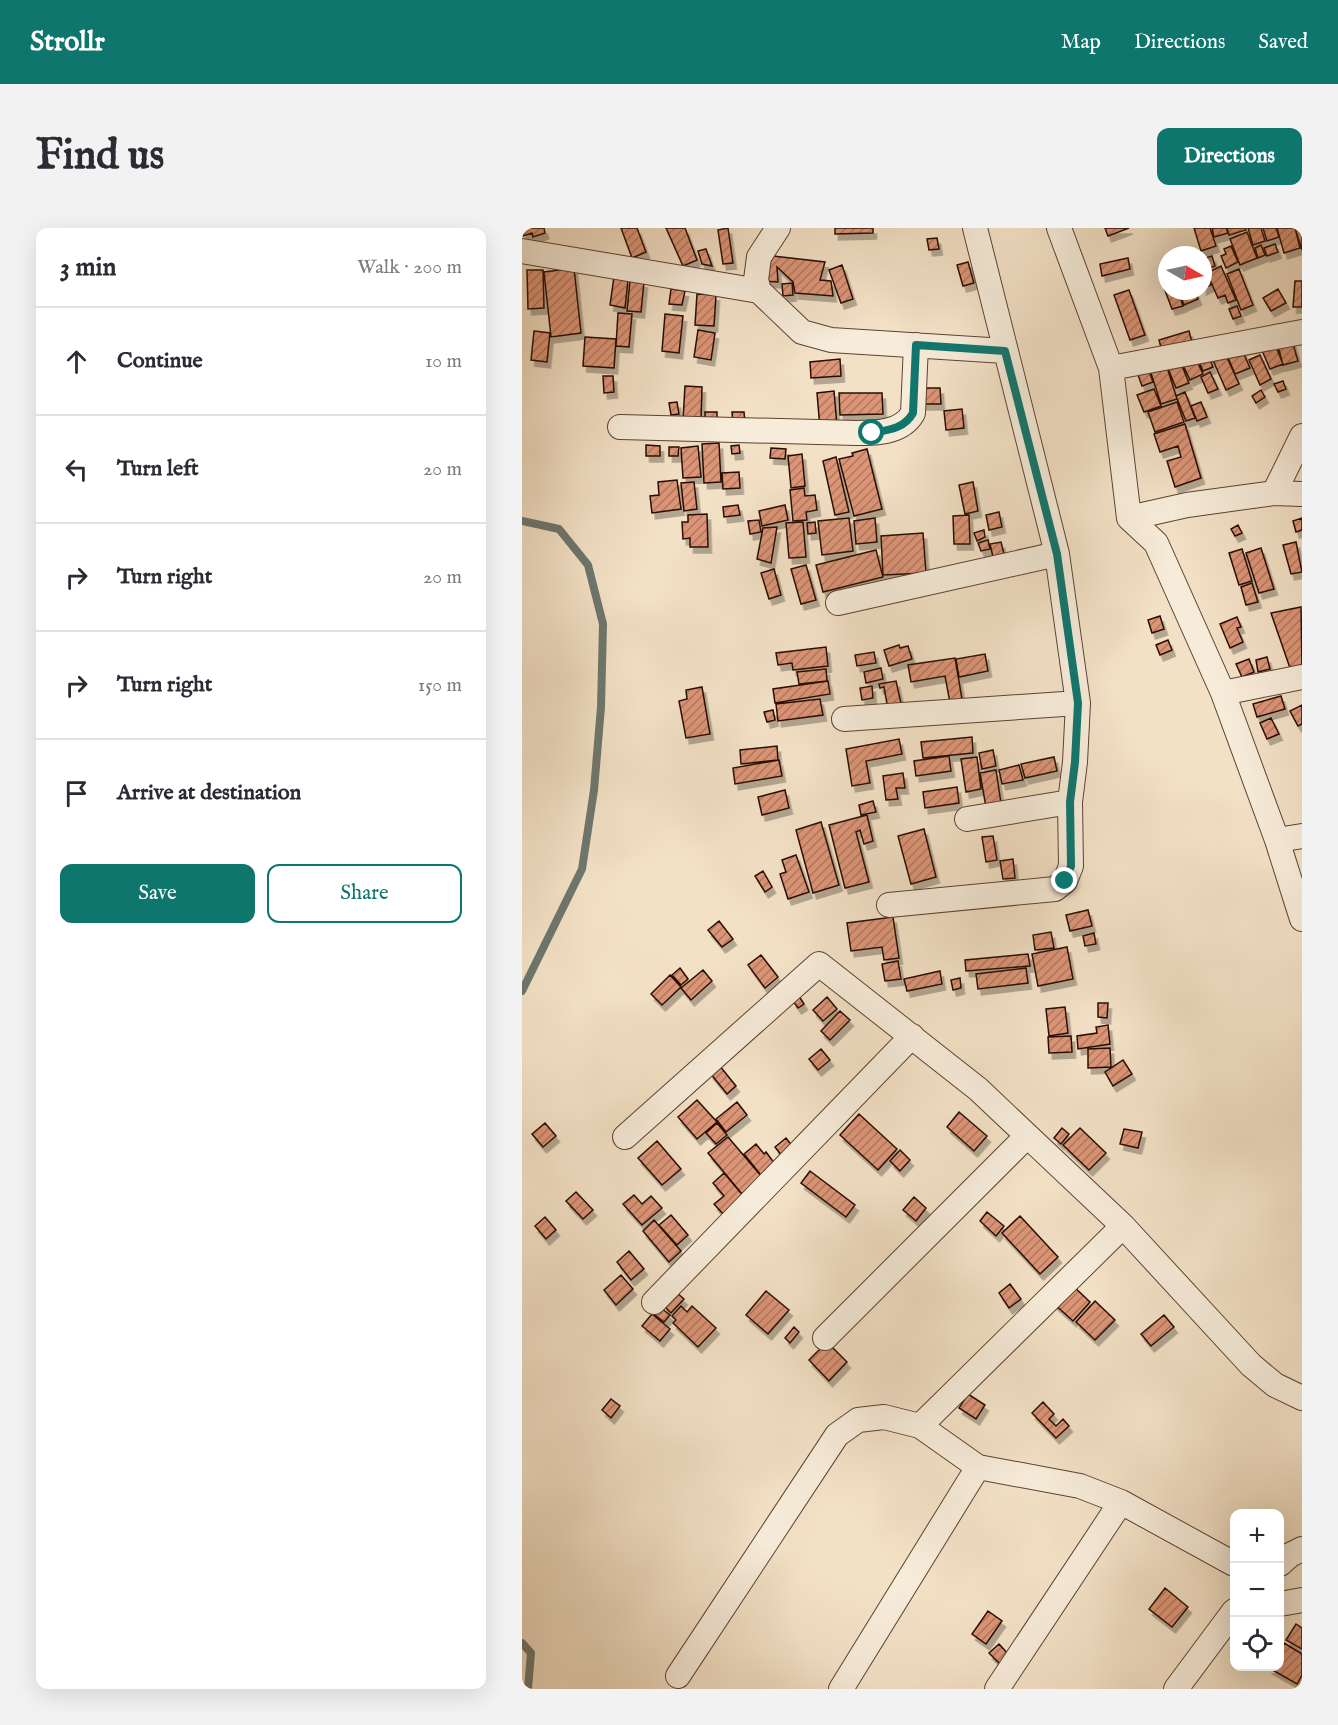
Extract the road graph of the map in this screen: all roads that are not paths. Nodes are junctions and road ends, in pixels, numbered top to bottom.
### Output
1 (778, 228) edge
2 (975, 228) edge
3 (1059, 228) edge
4 (522, 251) edge
5 (759, 291) junction
6 (1302, 332) edge
7 (916, 345) junction
8 (1005, 351) junction
9 (1111, 368) junction
10 (620, 427) dead end
11 (1302, 436) edge
12 (1274, 493) junction
13 (1302, 494) edge
14 (1129, 518) junction
15 (1057, 554) junction
16 (838, 603) dead end
17 (1302, 677) edge
18 (1223, 693) junction
19 (1078, 703) junction
20 (844, 719) dead end
21 (1070, 802) junction
22 (967, 819) dead end
23 (1302, 836) edge
24 (1277, 840) junction
25 (889, 905) dead end
26 (1302, 919) edge
27 (912, 1036) junction
28 (1027, 1136) junction
29 (625, 1137) dead end
30 (1123, 1226) junction
31 (654, 1302) dead end
32 (825, 1338) dead end
33 (1302, 1398) edge
34 (920, 1426) junction
35 (978, 1467) junction
36 (1121, 1502) junction
37 (1302, 1549) edge
38 (1232, 1563) edge
39 (1281, 1563) edge
40 (1302, 1600) edge
41 (1284, 1603) edge
42 (1230, 1617) edge
43 (678, 1676) dead end
44 (841, 1689) edge
45 (997, 1689) edge
46 (1176, 1689) edge

1 - 5 street
2 - 8 street
3 - 9 street
4 - 5 street
5 - 7 street
6 - 9 street
7 - 8 street
7 - 10 street
8 - 15 street
9 - 14 street
11 - 12 street
12 - 13 street
12 - 14 street
14 - 18 street
15 - 16 street
15 - 19 street
17 - 18 street
18 - 24 street
19 - 20 street
19 - 21 street
21 - 22 street
21 - 25 street
23 - 24 street
24 - 26 street
27 - 28 street
27 - 29 street
27 - 31 street
28 - 30 street
28 - 32 street
30 - 33 street
30 - 34 street
34 - 35 street
34 - 43 street
35 - 36 street
35 - 44 street
36 - 38 street
36 - 45 street
37 - 39 street
40 - 41 street
42 - 46 street

